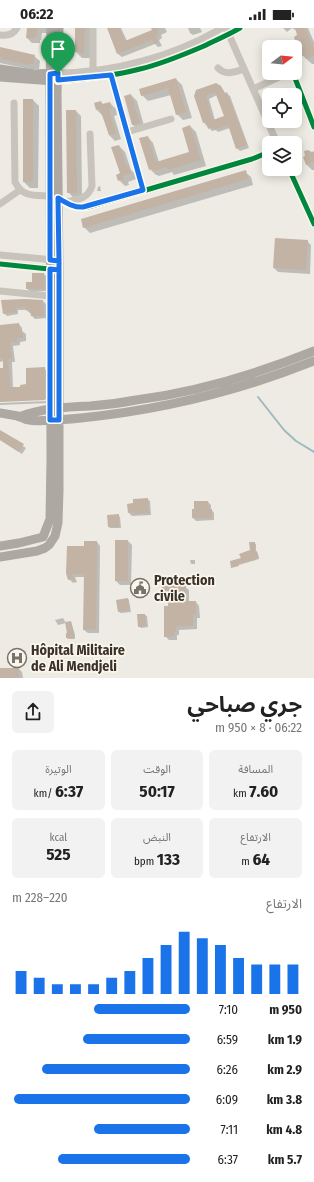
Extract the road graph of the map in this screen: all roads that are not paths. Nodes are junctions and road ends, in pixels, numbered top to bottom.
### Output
1 (17, 28) edge
2 (51, 28) edge
3 (59, 28) edge
4 (93, 28) edge
5 (222, 28) edge
6 (240, 28) edge
7 (228, 31) edge
8 (0, 35) edge
9 (218, 68) dead end
10 (0, 69) edge
11 (244, 70) junction
12 (93, 71) junction
13 (111, 75) junction
14 (0, 76) edge
15 (54, 77) junction
16 (273, 80) edge
17 (296, 80) edge
18 (253, 89) junction
19 (14, 103) dead end
20 (171, 119) dead end
21 (314, 127) edge
22 (127, 132) junction
23 (90, 134) dead end
24 (274, 136) edge
25 (262, 155) edge
26 (291, 176) edge
27 (20, 190) junction
28 (143, 190) junction
29 (58, 199) junction
30 (0, 204) edge
31 (314, 224) edge
32 (0, 255) edge
33 (0, 264) edge
34 (55, 265) junction
35 (0, 291) edge
36 (50, 296) junction
37 (314, 351) edge
38 (314, 361) edge
39 (54, 408) junction
40 (0, 413) edge
41 (19, 416) junction
42 (55, 420) junction
43 (0, 546) edge
44 (0, 556) edge

1 - 8 street
2 - 15 main road
3 - 15 main road
4 - 12 street
5 - 12 street
6 - 7 street
7 - 11 street
7 - 13 street
9 - 11 street
10 - 15 main road
11 - 18 street
12 - 15 street
13 - 15 street
13 - 22 street
14 - 15 main road
15 - 29 main road
16 - 18 street
17 - 21 street
18 - 24 street
19 - 27 street
20 - 22 street
22 - 28 street
23 - 29 street
25 - 28 street
26 - 31 street
27 - 29 street
27 - 30 street
28 - 29 street
29 - 34 main road
32 - 34 street
33 - 34 street
34 - 36 main road
34 - 39 main road
35 - 36 street
36 - 39 main road
37 - 39 main road
38 - 42 main road
39 - 41 main road
39 - 42 main road
40 - 41 main road
41 - 42 main road
42 - 43 main road
42 - 44 main road

